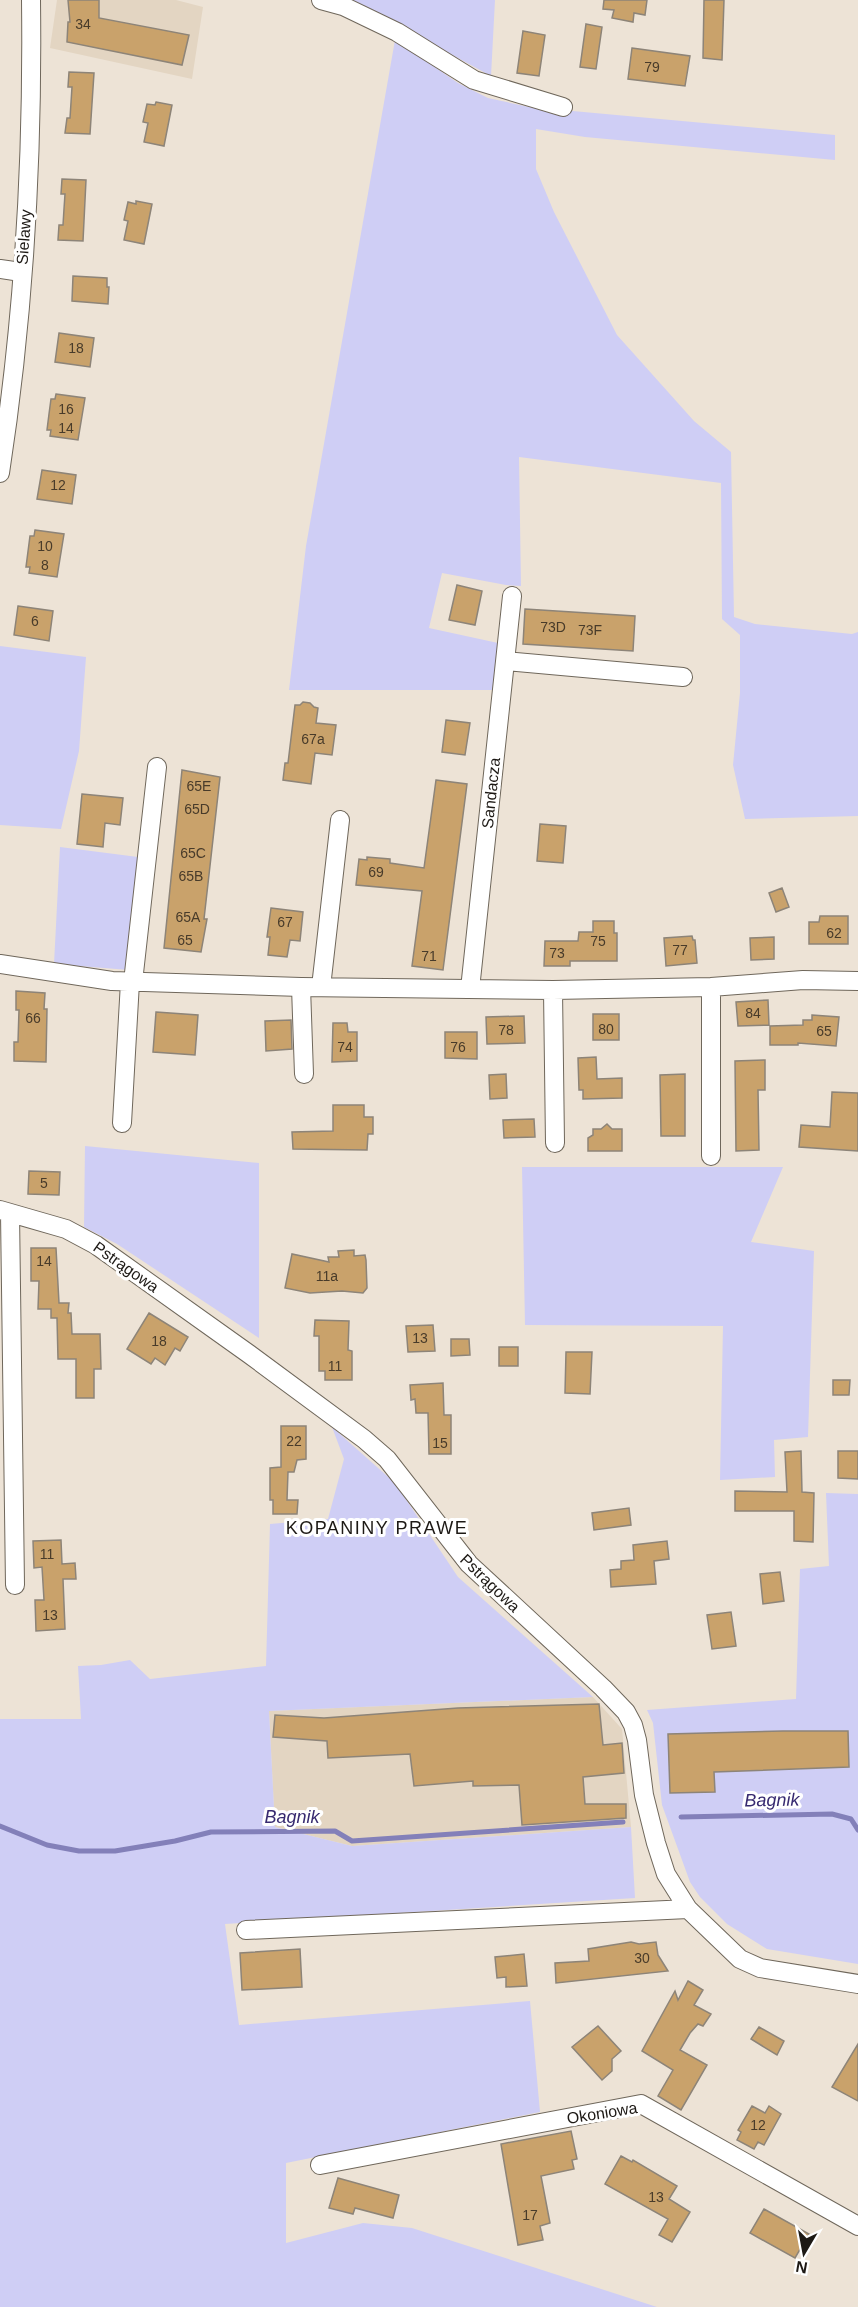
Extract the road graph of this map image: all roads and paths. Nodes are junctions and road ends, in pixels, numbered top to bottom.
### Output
1 (31, 0) edge
2 (321, 0) edge
3 (563, 107) dead end
4 (0, 269) edge
5 (21, 272) junction
6 (7, 351) edge
7 (3, 433) edge
8 (0, 473) edge
9 (513, 596) dead end
10 (506, 661) junction
11 (683, 677) dead end
12 (157, 767) dead end
13 (340, 820) dead end
14 (0, 964) edge
15 (858, 981) edge
16 (132, 982) junction
17 (301, 987) junction
18 (321, 987) junction
19 (711, 987) junction
20 (470, 989) junction
21 (554, 990) junction
22 (304, 1074) dead end
23 (122, 1123) dead end
24 (555, 1143) dead end
25 (711, 1156) dead end
26 (5, 1211) edge
27 (15, 1585) dead end
28 (688, 1909) junction
29 (246, 1930) dead end
30 (858, 1984) edge
31 (320, 2165) dead end
32 (858, 2226) edge

1 - 5 street, Sielawy
2 - 3 street
4 - 5 street
5 - 6 street, Sielawy
6 - 7 street, Sielawy
7 - 8 street, Sielawy
9 - 10 street, Sandacza
10 - 11 street
10 - 20 street, Sandacza
12 - 16 street
13 - 18 street
14 - 16 street
15 - 19 street
16 - 17 street
16 - 23 street
17 - 18 street
17 - 22 street
18 - 20 street
19 - 21 street
19 - 25 street
20 - 21 street
21 - 24 street
26 - 27 street
26 - 28 street, Pstrągowa
28 - 29 street
28 - 30 street, Pstrągowa
31 - 32 street, Okoniowa

